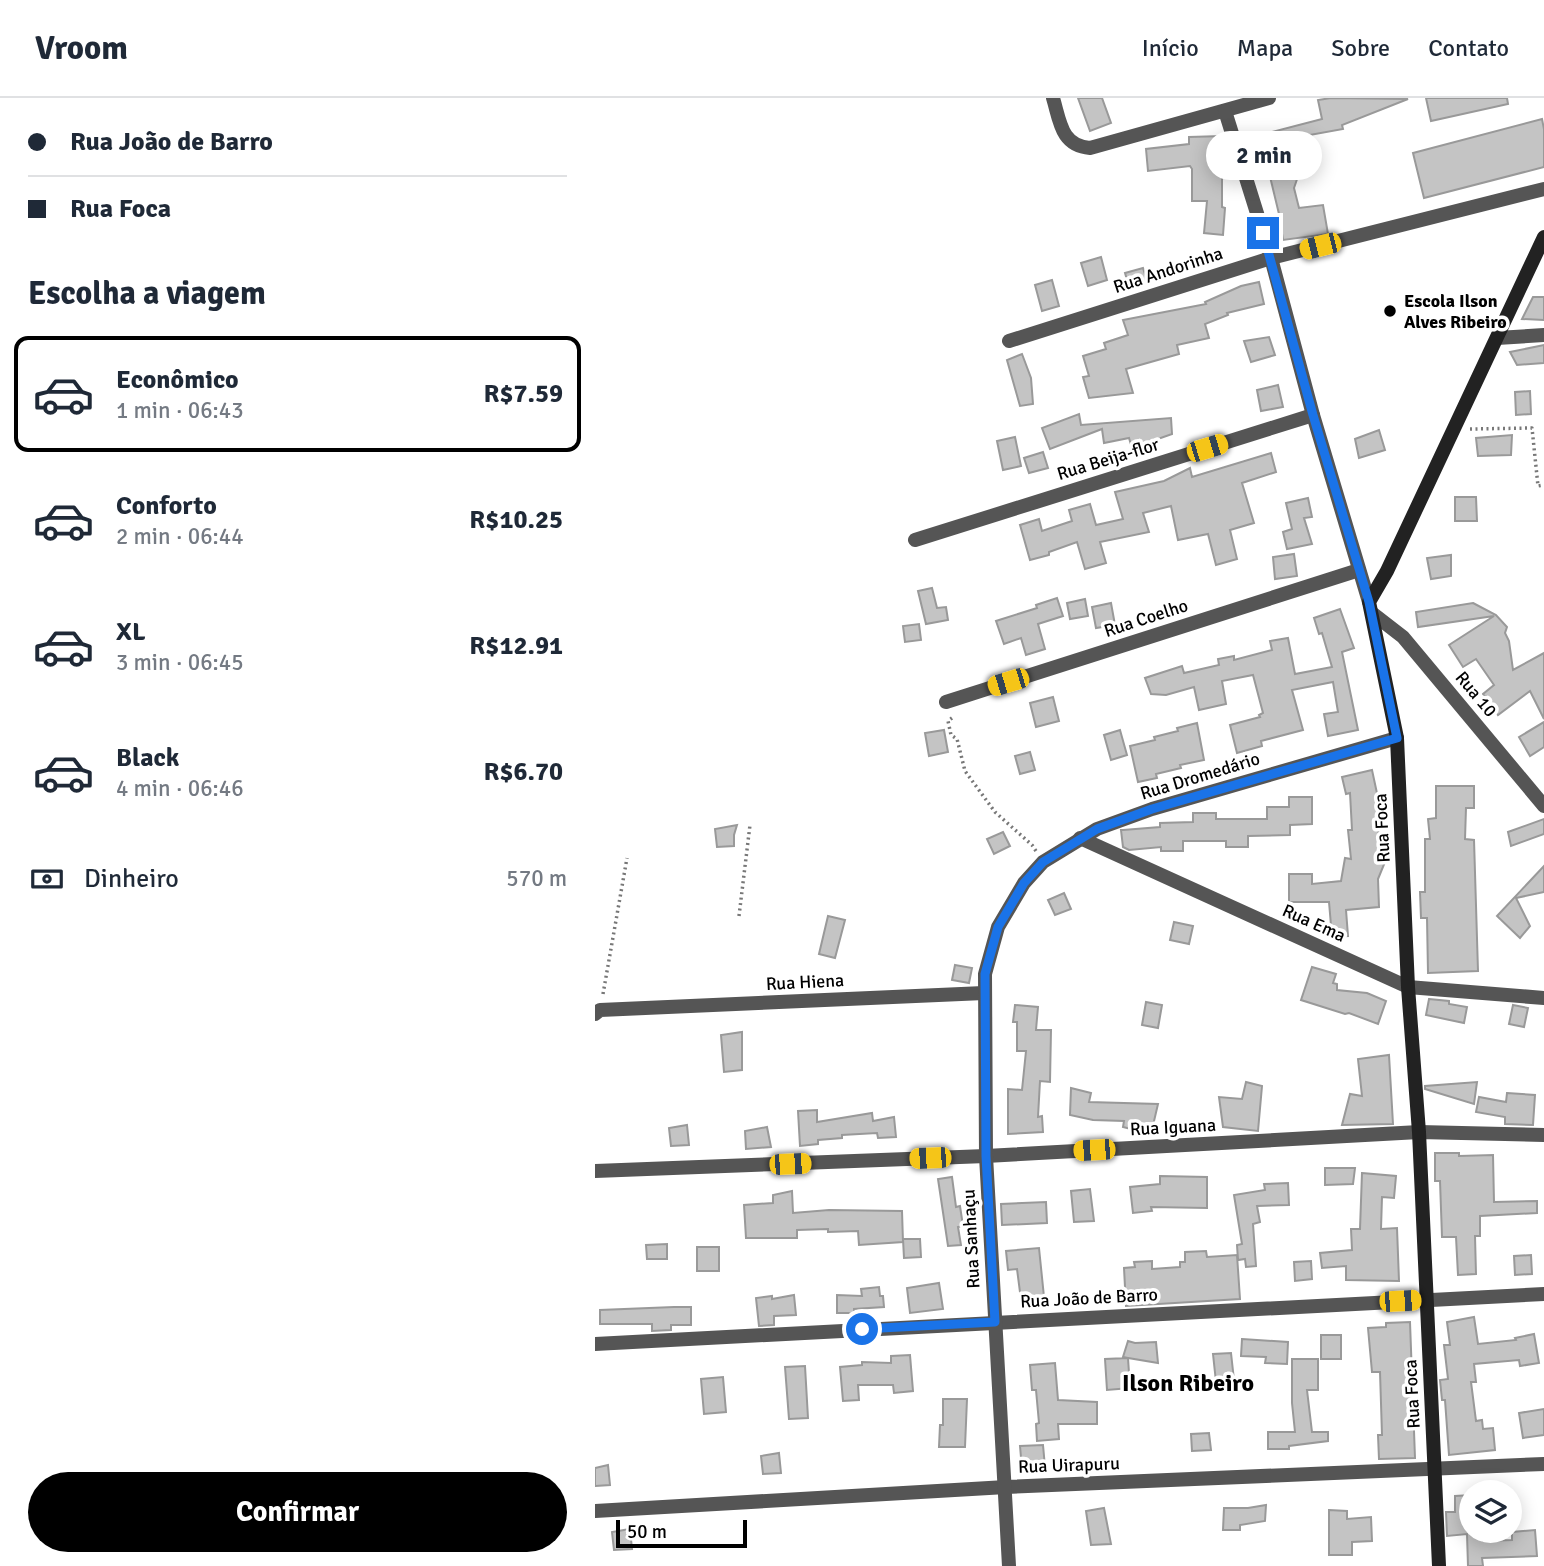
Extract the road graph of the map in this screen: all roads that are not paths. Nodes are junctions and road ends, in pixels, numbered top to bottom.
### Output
1 (1053, 98) edge
2 (1269, 98) edge
3 (1225, 111) junction
4 (1544, 189) edge
5 (1544, 237) edge
6 (1271, 258) junction
7 (1544, 335) edge
8 (1497, 338) junction
9 (1009, 341) dead end
10 (1313, 415) junction
11 (915, 540) dead end
12 (1359, 570) junction
13 (1370, 607) junction
14 (951, 708) road end
15 (1397, 738) junction
16 (1544, 806) edge
17 (1080, 838) junction
18 (1408, 987) junction
19 (984, 993) junction
20 (1544, 998) edge
21 (598, 1012) edge
22 (1419, 1132) junction
23 (1544, 1135) edge
24 (986, 1156) junction
25 (595, 1171) edge
26 (1544, 1294) edge
27 (1427, 1300) junction
28 (995, 1322) junction
29 (595, 1345) edge
30 (1544, 1464) edge
31 (1435, 1471) junction
32 (1006, 1487) junction
33 (595, 1511) edge
34 (1009, 1566) edge
35 (1439, 1566) edge

1 - 3 street
2 - 3 street
3 - 6 street, Rua Foca
4 - 6 street, Rua Andorinha
5 - 8 street
6 - 9 street, Rua Andorinha
6 - 10 street, Rua Foca
7 - 8 street
8 - 13 street
10 - 11 street, Rua Beija-flor
10 - 12 street, Rua Foca
12 - 13 street, Rua Foca
12 - 14 street, Rua Coelho
13 - 15 street, Rua Foca
13 - 16 street, Rua 10
15 - 17 street, Rua Dromedário
15 - 18 street, Rua Foca
17 - 18 street, Rua Ema
17 - 19 street, Rua Dromedário
18 - 20 street, Rua Ema
18 - 22 street, Rua Foca
19 - 21 street, Rua Hiena
19 - 24 street, Rua Sanhaçu
22 - 23 street, Rua Iguana
22 - 24 street, Rua Iguana
22 - 27 street, Rua Foca
24 - 25 street, Rua Iguana
24 - 28 street, Rua Sanhaçu
26 - 27 street, Rua João de Barro
27 - 28 street, Rua João de Barro
27 - 31 street, Rua Foca
28 - 29 street, Rua João de Barro
28 - 32 street, Rua Sanhaçu
30 - 31 street, Rua Uirapuru
31 - 32 street, Rua Uirapuru
31 - 35 street, Rua Foca
32 - 33 street, Rua Uirapuru
32 - 34 street, Rua Sanhaçu

